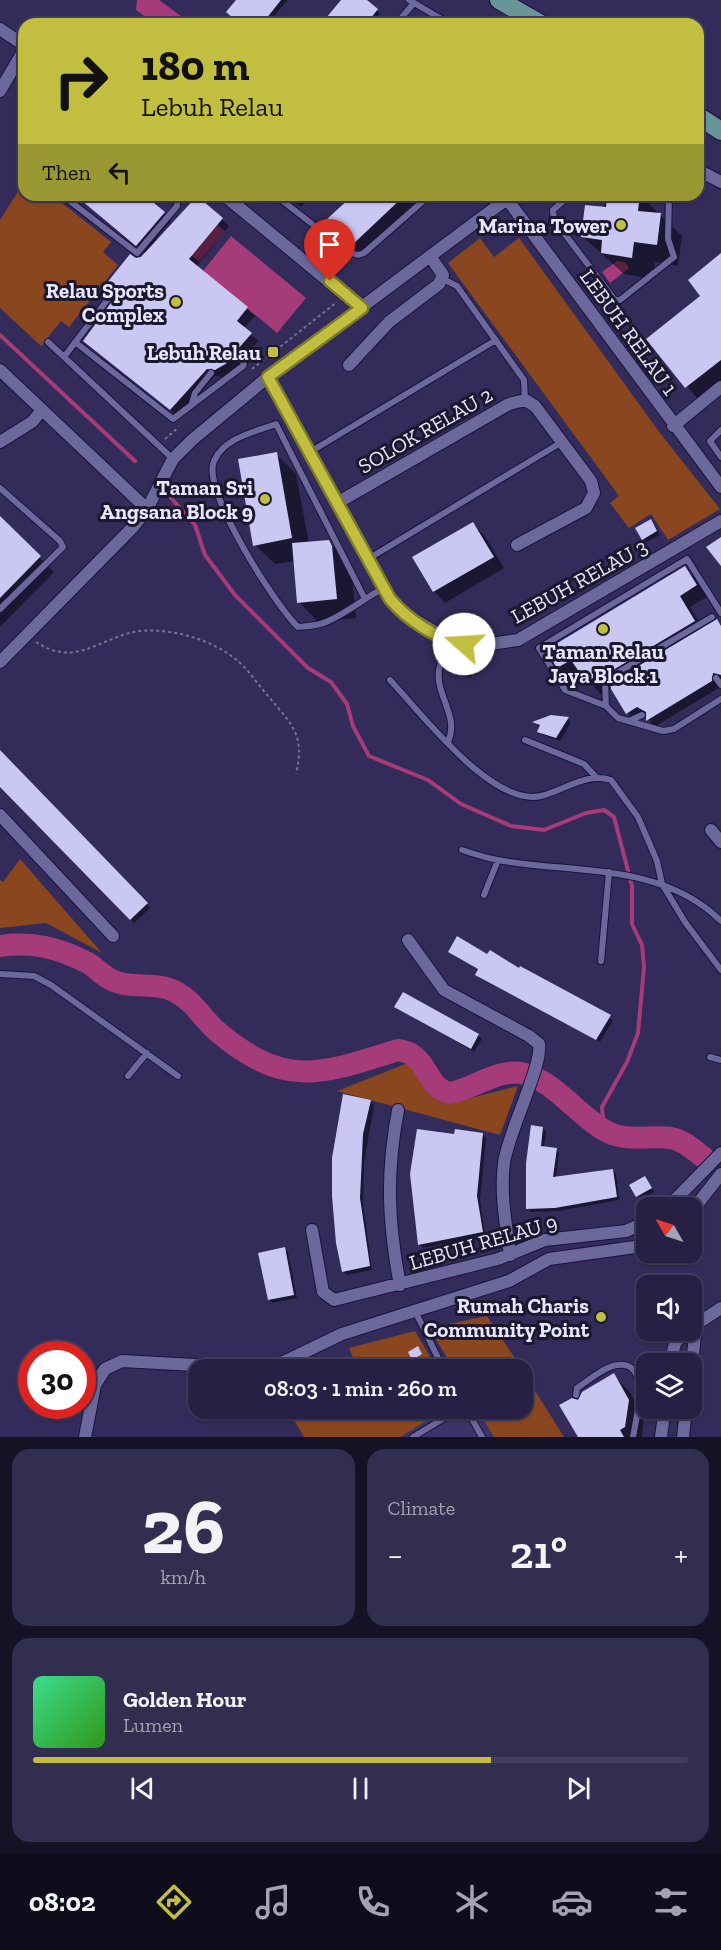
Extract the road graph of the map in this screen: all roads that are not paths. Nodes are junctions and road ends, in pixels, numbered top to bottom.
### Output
1 (500, 0) edge
2 (412, 1) edge
3 (400, 18) edge
4 (440, 18) edge
5 (532, 18) edge
6 (0, 29) edge
7 (18, 41) edge
8 (18, 60) edge
9 (0, 91) edge
10 (704, 120) edge
11 (721, 131) edge
12 (704, 173) edge
13 (721, 182) edge
14 (70, 201) edge
15 (176, 201) edge
16 (236, 201) edge
17 (283, 201) edge
18 (423, 201) edge
19 (504, 201) edge
20 (512, 201) edge
21 (563, 201) edge
22 (669, 201) edge
23 (430, 256) junction
24 (443, 279) junction
25 (111, 295) dead end
26 (362, 308) junction
27 (496, 340) junction
28 (48, 342) dead end
29 (75, 342) junction
30 (235, 354) dead end
31 (64, 357) junction
32 (349, 365) dead end
33 (0, 370) edge
34 (211, 373) dead end
35 (268, 377) junction
36 (721, 387) edge
37 (525, 400) junction
38 (192, 403) junction
39 (42, 410) junction
40 (673, 426) junction
41 (721, 430) edge
42 (0, 442) edge
43 (562, 442) junction
44 (310, 452) junction
45 (721, 457) edge
46 (173, 459) junction
47 (721, 487) edge
48 (0, 488) edge
49 (335, 498) junction
50 (316, 501) junction
51 (147, 508) junction
52 (322, 512) junction
53 (721, 521) edge
54 (518, 545) dead end
55 (680, 548) junction
56 (367, 559) junction
57 (687, 559) junction
58 (384, 587) junction
59 (365, 599) junction
60 (714, 602) junction
61 (0, 609) edge
62 (721, 613) edge
63 (0, 662) edge
64 (441, 662) dead end
65 (716, 678) dead end
66 (390, 680) dead end
67 (721, 686) edge
68 (721, 699) edge
69 (606, 706) junction
70 (642, 715) dead end
71 (629, 722) junction
72 (525, 740) dead end
73 (448, 742) junction
74 (596, 777) junction
75 (0, 815) edge
76 (711, 830) dead end
77 (721, 842) edge
78 (462, 850) dead end
79 (498, 860) junction
80 (609, 872) junction
81 (662, 884) junction
82 (484, 895) dead end
83 (721, 921) edge
84 (112, 936) dead end
85 (408, 940) dead end
86 (601, 961) dead end
87 (721, 970) edge
88 (0, 974) edge
89 (147, 1053) junction
90 (710, 1057) dead end
91 (721, 1060) edge
92 (128, 1076) dead end
93 (178, 1076) dead end
94 (398, 1110) dead end
95 (721, 1153) edge
96 (721, 1174) edge
97 (678, 1197) edge
98 (702, 1198) edge
99 (636, 1226) edge
100 (312, 1230) dead end
101 (636, 1247) edge
102 (510, 1255) junction
103 (400, 1285) junction
104 (721, 1308) edge
105 (415, 1310) junction
106 (702, 1320) edge
107 (290, 1359) edge
108 (439, 1359) edge
109 (188, 1365) edge
110 (576, 1395) dead end
111 (443, 1419) edge
112 (472, 1419) edge
113 (663, 1419) edge
114 (685, 1419) edge
115 (85, 1437) edge
116 (413, 1437) edge
117 (482, 1437) edge
118 (633, 1437) edge
119 (661, 1437) edge
120 (683, 1437) edge

1 - 5 main road
2 - 3 lane
2 - 4 lane
6 - 7 street
8 - 9 street
10 - 11 main road
12 - 13 street
14 - 15 lane
16 - 26 street
17 - 18 lane
19 - 23 street
20 - 40 street, LEBUH RELAU 1
21 - 22 lane
23 - 24 street
23 - 26 street
24 - 27 lane
24 - 32 street
25 - 29 lane
26 - 35 street
27 - 37 lane
27 - 44 lane
28 - 31 lane
29 - 31 lane
29 - 38 lane
30 - 38 lane
31 - 46 lane
33 - 39 street
34 - 38 lane
35 - 44 street, LEBUH RELAU 3
35 - 46 street
36 - 40 street
37 - 43 street, SOLOK RELAU 2
37 - 49 street, SOLOK RELAU 2
39 - 42 street
39 - 51 street
40 - 47 street, LEBUH RELAU 1
41 - 45 lane
43 - 54 street, SOLOK RELAU 2
43 - 56 lane
44 - 49 street, LEBUH RELAU 3
46 - 51 street
48 - 61 lane
49 - 50 lane
49 - 52 lane
49 - 56 street, LEBUH RELAU 3
50 - 52 lane
50 - 59 lane
51 - 63 street
52 - 59 lane
53 - 55 street, LEBUH RELAU 3
55 - 57 lane
55 - 58 street, LEBUH RELAU 3
56 - 58 street, LEBUH RELAU 3
57 - 60 lane
57 - 69 lane
58 - 59 lane
60 - 62 lane
60 - 69 lane
64 - 73 lane
65 - 67 lane
66 - 73 lane
68 - 71 lane
69 - 71 lane
70 - 71 lane
72 - 74 lane
73 - 74 lane
74 - 81 lane
75 - 84 street
76 - 77 street
78 - 79 lane
79 - 80 lane
79 - 82 lane
80 - 81 lane
80 - 86 lane
81 - 83 lane
81 - 87 lane
85 - 102 street
88 - 89 lane
89 - 92 lane
89 - 93 lane
90 - 91 lane
94 - 103 street
95 - 97 street
96 - 98 street
99 - 102 street, LEBUH RELAU 9
100 - 103 street, LEBUH RELAU 9
101 - 105 street
102 - 103 street, LEBUH RELAU 9
104 - 106 street
105 - 107 street
105 - 108 lane
109 - 115 street
110 - 118 lane
111 - 116 lane
112 - 117 lane
113 - 119 street
114 - 120 street

